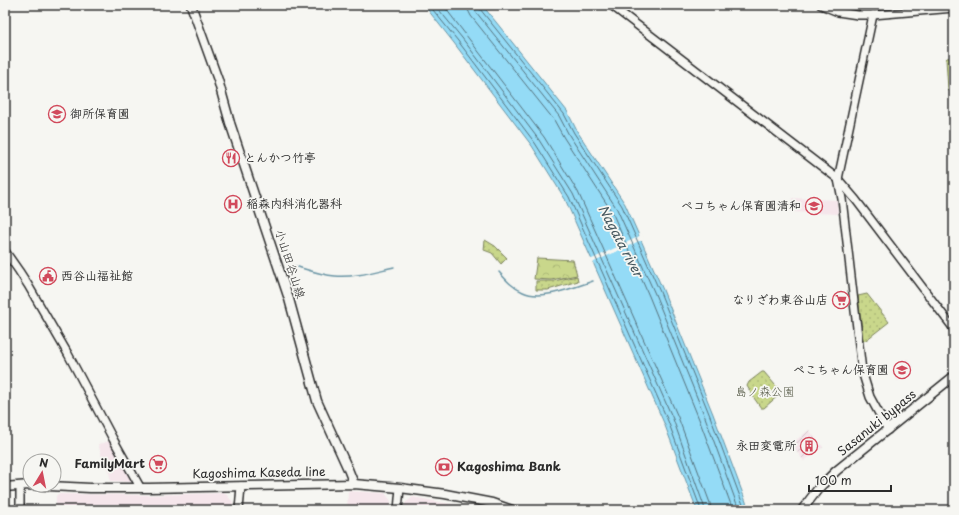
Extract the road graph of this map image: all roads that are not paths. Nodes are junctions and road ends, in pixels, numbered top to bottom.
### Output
1 (191, 5) edge
2 (611, 5) edge
3 (821, 5) edge
4 (954, 8) edge
5 (873, 15) junction
6 (838, 179) junction
7 (5, 252) edge
8 (954, 329) edge
9 (954, 376) edge
10 (888, 430) junction
11 (354, 484) junction
12 (20, 486) junction
13 (241, 486) junction
14 (5, 487) edge
15 (140, 487) junction
16 (400, 488) junction
17 (20, 510) edge
18 (239, 510) edge
19 (398, 510) edge
20 (512, 510) edge
21 (802, 510) edge

1 - 11 main road, 小山田谷山線
2 - 6 street
3 - 5 street
4 - 5 street
5 - 6 street
6 - 8 street
6 - 10 street
7 - 15 street
9 - 10 main road, Sasanuki bypass
10 - 21 main road, Sasanuki bypass
11 - 13 main road, Kagoshima Kaseda line
11 - 16 main road, Kagoshima Kaseda line
12 - 14 main road, Kagoshima Kaseda line
12 - 15 main road, Kagoshima Kaseda line
12 - 17 street
13 - 15 main road, Kagoshima Kaseda line
13 - 18 street
16 - 19 street
16 - 20 main road, Kagoshima Kaseda line

